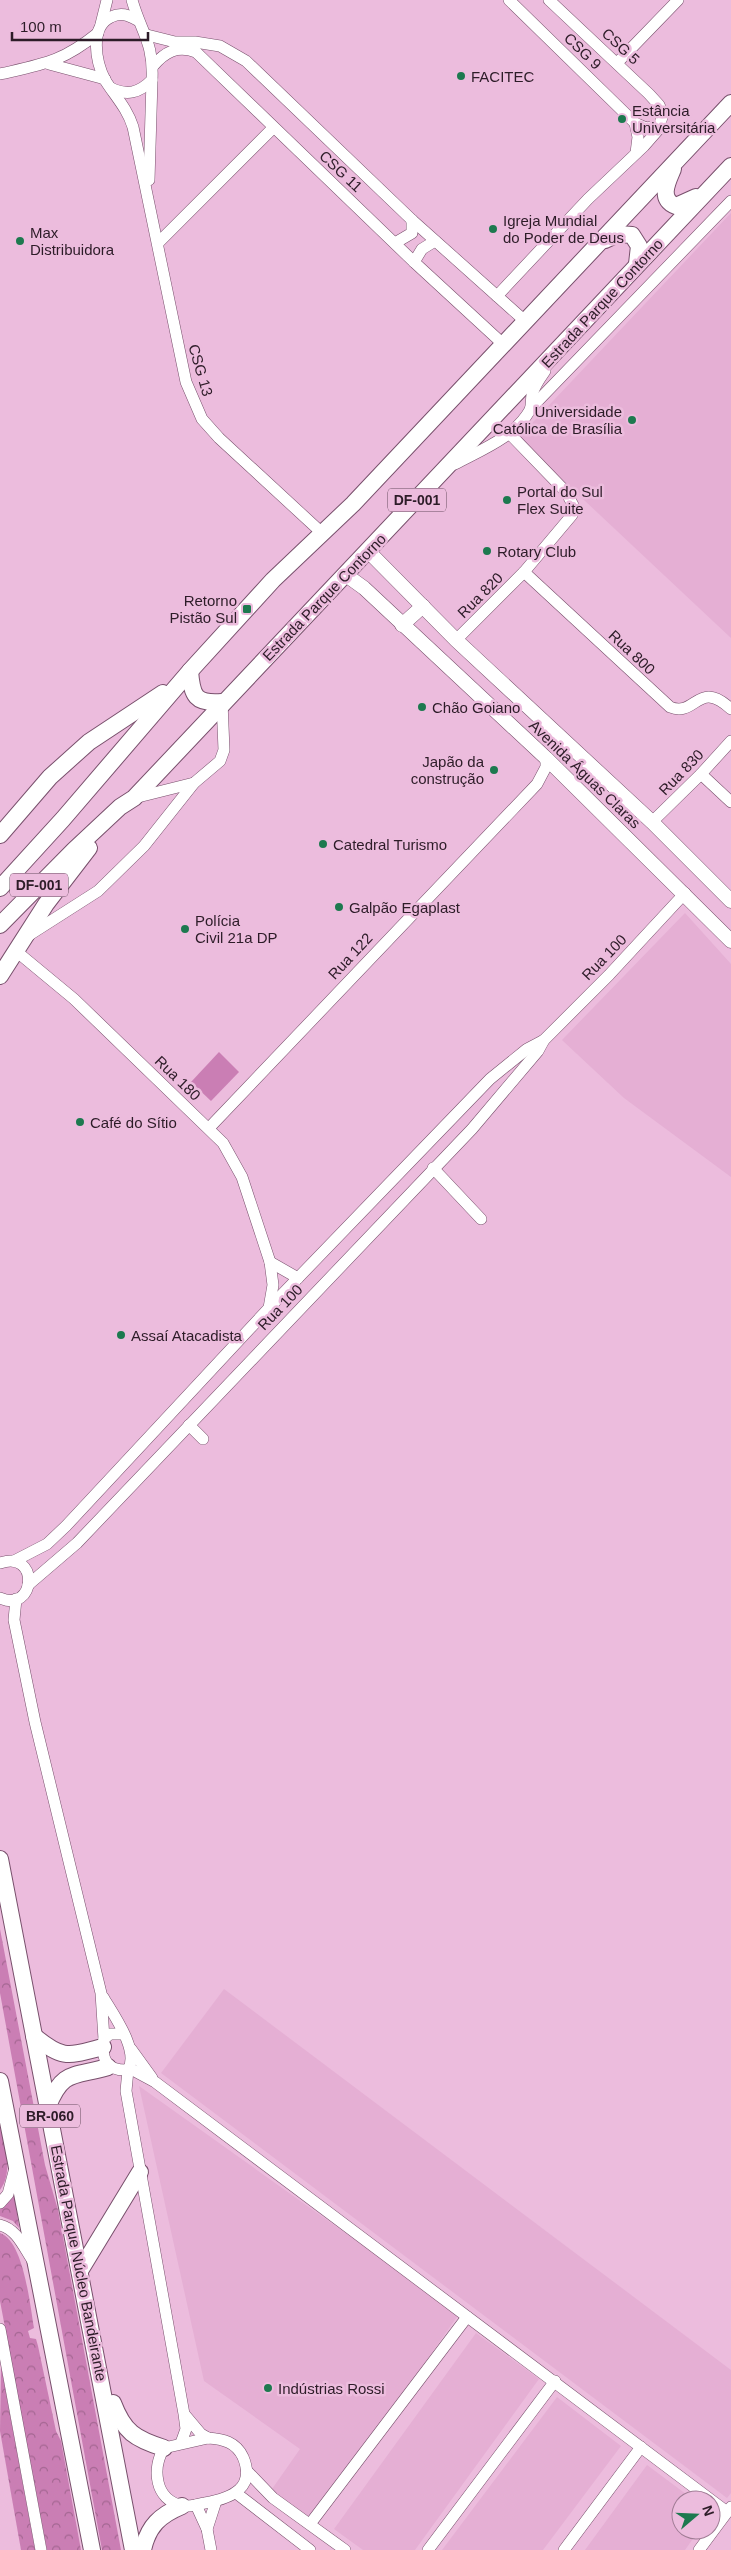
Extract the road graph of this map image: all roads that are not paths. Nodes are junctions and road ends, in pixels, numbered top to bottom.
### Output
1 (107, 0) edge
2 (132, 0) edge
3 (509, 0) edge
4 (549, 0) edge
5 (678, 0) edge
6 (137, 20) junction
7 (100, 29) junction
8 (147, 34) junction
9 (617, 63) junction
10 (49, 64) junction
11 (153, 66) junction
12 (0, 74) edge
13 (152, 80) junction
14 (108, 84) junction
15 (731, 104) edge
16 (635, 123) junction
17 (661, 123) junction
18 (273, 128) junction
19 (638, 151) junction
20 (676, 162) junction
21 (731, 166) edge
22 (707, 190) junction
23 (149, 197) junction
24 (731, 201) edge
25 (412, 220) junction
26 (435, 241) junction
27 (601, 242) junction
28 (158, 243) junction
29 (395, 243) junction
30 (414, 262) junction
31 (637, 264) junction
32 (497, 296) junction
33 (525, 322) junction
34 (503, 344) junction
35 (554, 355) junction
36 (531, 408) junction
37 (510, 433) junction
38 (447, 468) junction
39 (322, 533) junction
40 (368, 552) junction
41 (524, 572) junction
42 (346, 575) junction
43 (423, 606) junction
44 (402, 625) junction
45 (456, 640) junction
46 (184, 676) junction
47 (222, 702) junction
48 (731, 709) edge
49 (731, 741) edge
50 (546, 758) junction
51 (701, 774) junction
52 (194, 783) junction
53 (134, 798) junction
54 (731, 802) edge
55 (120, 807) junction
56 (652, 822) junction
57 (0, 835) edge
58 (0, 888) edge
59 (685, 893) junction
60 (731, 901) edge
61 (0, 925) edge
62 (731, 941) edge
63 (19, 945) junction
64 (0, 976) edge
65 (544, 1040) junction
66 (209, 1128) junction
67 (433, 1168) junction
68 (394, 1177) junction
69 (410, 1193) junction
70 (481, 1219) dead end
71 (270, 1262) junction
72 (298, 1278) junction
73 (269, 1308) junction
74 (249, 1331) junction
75 (264, 1346) junction
76 (189, 1425) junction
77 (203, 1439) dead end
78 (14, 1561) junction
79 (0, 1563) edge
80 (28, 1585) junction
81 (1, 1599) edge
82 (16, 1599) junction
83 (14, 1620) junction
84 (0, 1859) edge
85 (101, 1993) junction
86 (124, 2034) junction
87 (34, 2036) junction
88 (104, 2043) junction
89 (129, 2047) junction
90 (111, 2068) junction
91 (128, 2069) junction
92 (0, 2081) edge
93 (155, 2082) junction
94 (126, 2090) junction
95 (48, 2106) junction
96 (16, 2162) junction
97 (140, 2172) junction
98 (0, 2203) edge
99 (0, 2225) edge
100 (36, 2268) junction
101 (80, 2269) junction
102 (467, 2317) junction
103 (0, 2329) edge
104 (100, 2372) junction
105 (555, 2381) junction
106 (184, 2414) junction
107 (208, 2438) junction
108 (180, 2443) junction
109 (641, 2447) junction
110 (164, 2448) junction
111 (247, 2471) junction
112 (236, 2493) junction
113 (272, 2498) junction
114 (216, 2501) junction
115 (189, 2505) junction
116 (729, 2509) edge
117 (259, 2511) junction
118 (310, 2524) junction
119 (207, 2529) junction
120 (295, 2546) edge
121 (41, 2550) edge
122 (92, 2550) edge
123 (133, 2550) edge
124 (143, 2550) edge
125 (211, 2550) edge
126 (310, 2550) edge
127 (345, 2550) edge
128 (428, 2550) edge
129 (564, 2550) edge
130 (699, 2550) edge

1 - 7 street
2 - 6 street
3 - 16 street, CSG 9
4 - 9 street, CSG 5
5 - 9 street
6 - 7 street
6 - 8 street
7 - 10 street
7 - 14 street
8 - 11 street
8 - 25 street
9 - 17 street, CSG 5
10 - 12 street
10 - 14 street
11 - 13 street
11 - 18 street, CSG 11
13 - 14 street
13 - 23 street
14 - 23 street
15 - 20 highway, DF-001
16 - 17 street
16 - 19 street
17 - 19 street
18 - 28 street
18 - 29 street, CSG 11
19 - 32 street
20 - 22 highway
20 - 27 highway, DF-001
21 - 22 highway, Estrada Parque Contorno / DF-001
22 - 31 highway, Estrada Parque Contorno / DF-001
23 - 28 street, CSG 13
24 - 36 street
25 - 26 street
25 - 29 street
26 - 30 street
26 - 32 street
27 - 31 highway
27 - 33 highway, DF-001
28 - 39 street, CSG 13
29 - 30 street, CSG 11
30 - 34 street, CSG 11
31 - 35 highway, Estrada Parque Contorno / DF-001
32 - 33 street
33 - 34 highway, DF-001
34 - 39 highway, DF-001
35 - 36 street
35 - 38 highway, Estrada Parque Contorno / DF-001
36 - 37 street
37 - 38 street
37 - 41 street, Rua 820
38 - 40 highway, Estrada Parque Contorno / DF-001
39 - 46 highway, DF-001
40 - 42 highway, Estrada Parque Contorno / DF-001
40 - 43 main road, Avenida Águas Claras
41 - 45 street, Rua 820
41 - 48 street, Rua 800
42 - 44 main road, Avenida Águas Claras
42 - 47 highway, Estrada Parque Contorno / DF-001
43 - 44 main road
43 - 45 main road, Avenida Águas Claras
44 - 50 main road, Avenida Águas Claras
45 - 56 main road, Avenida Águas Claras
46 - 47 highway
46 - 57 highway
46 - 58 highway, DF-001
47 - 52 street
47 - 53 highway, Estrada Parque Contorno / DF-001
49 - 51 street, Rua 830
50 - 59 main road, Avenida Águas Claras
50 - 66 street, Rua 122
51 - 54 street
51 - 56 street, Rua 830
52 - 53 street
52 - 63 street
53 - 55 highway, Estrada Parque Contorno / DF-001
55 - 61 highway, DF-001
55 - 63 highway
56 - 60 main road, Avenida Águas Claras
59 - 62 main road, Avenida Águas Claras
59 - 65 street, Rua 100
63 - 64 highway
63 - 66 street, Rua 180
65 - 67 street, Rua 100
65 - 68 street, Rua 100
66 - 71 street, Rua 180
67 - 69 street, Rua 100
67 - 70 street
68 - 69 street
68 - 72 street, Rua 100
69 - 75 street, Rua 100
71 - 72 street
71 - 73 street, Rua 180
72 - 73 street, Rua 100
73 - 74 street, Rua 100
74 - 75 street
74 - 78 street, Rua 100
75 - 76 street, Rua 100
76 - 77 street
76 - 80 street, Rua 100
78 - 79 street, Rua 100
78 - 80 street
80 - 82 street, Rua 100
81 - 82 street
81 - 83 street
82 - 83 street
83 - 85 street
84 - 87 highway, Estrada Parque Núcleo Bandeirante / BR-060
85 - 86 street
85 - 88 street
86 - 88 street
86 - 89 street
87 - 88 highway
87 - 95 highway, Estrada Parque Núcleo Bandeirante / BR-060
88 - 90 street
89 - 91 street
89 - 93 street
90 - 91 street
90 - 94 street
90 - 95 highway
91 - 93 street
91 - 94 street
92 - 96 highway, BR-060
93 - 102 street
94 - 97 street
95 - 101 highway, Estrada Parque Núcleo Bandeirante / BR-060
96 - 98 street
96 - 100 highway, BR-060
97 - 101 highway
97 - 106 street
99 - 100 street
100 - 122 highway, BR-060
101 - 104 highway, Estrada Parque Núcleo Bandeirante / BR-060
102 - 105 street
102 - 118 street
103 - 121 street
104 - 110 highway
104 - 123 highway, Estrada Parque Núcleo Bandeirante / BR-060
105 - 109 street
105 - 128 street
106 - 107 street
106 - 108 street
107 - 108 street
107 - 111 street
108 - 110 street
109 - 116 street
109 - 129 street
110 - 115 street
111 - 112 street
111 - 113 street
112 - 114 street
112 - 117 street
113 - 117 street
113 - 118 street
114 - 115 street
114 - 119 street
115 - 119 street
115 - 124 highway
116 - 130 street
117 - 120 street
118 - 127 street
119 - 125 street
120 - 126 street

